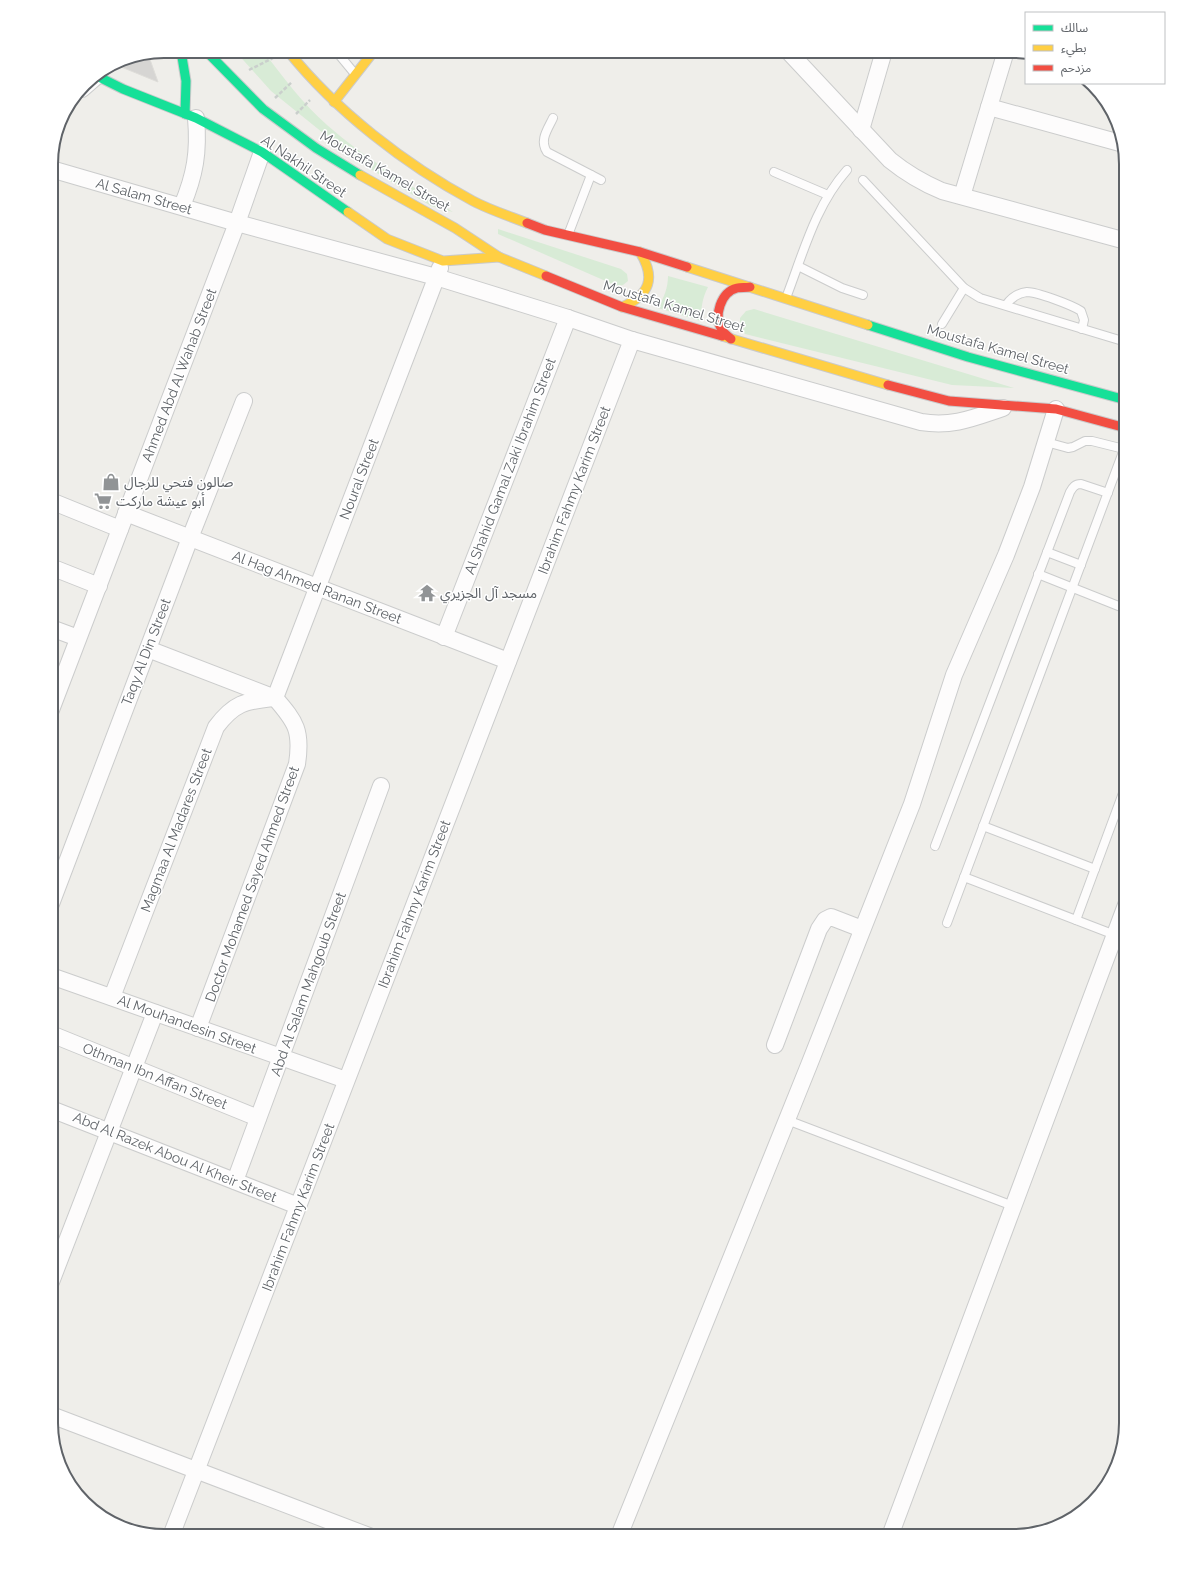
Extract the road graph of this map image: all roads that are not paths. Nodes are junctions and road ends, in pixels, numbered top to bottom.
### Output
1 (182, 58) edge
2 (212, 58) edge
3 (296, 58) edge
4 (342, 58) edge
5 (368, 58) edge
6 (794, 58) edge
7 (882, 58) edge
8 (1004, 58) edge
9 (355, 75) junction
10 (102, 79) edge
11 (334, 102) junction
12 (989, 107) junction
13 (190, 116) junction
14 (553, 118) dead end
15 (861, 130) junction
16 (1116, 142) edge
17 (262, 152) junction
18 (58, 170) edge
19 (847, 170) dead end
20 (774, 172) dead end
21 (591, 175) junction
22 (601, 180) dead end
23 (863, 180) dead end
24 (828, 194) junction
25 (962, 196) junction
26 (182, 206) junction
27 (237, 223) junction
28 (568, 236) junction
29 (1119, 239) edge
30 (640, 252) junction
31 (500, 257) junction
32 (443, 261) junction
33 (798, 266) junction
34 (436, 277) junction
35 (750, 287) junction
36 (964, 288) junction
37 (863, 294) dead end
38 (786, 299) junction
39 (1006, 305) junction
40 (622, 308) junction
41 (568, 318) junction
42 (942, 324) dead end
43 (1082, 329) junction
44 (731, 339) junction
45 (632, 340) junction
46 (1119, 340) edge
47 (1119, 398) edge
48 (244, 401) dead end
49 (1010, 405) junction
50 (1056, 409) junction
51 (1119, 426) edge
52 (1046, 442) junction
53 (1119, 445) edge
54 (1119, 463) edge
55 (1108, 493) junction
56 (58, 504) edge
57 (126, 513) junction
58 (120, 529) junction
59 (190, 538) junction
60 (1047, 552) junction
61 (1081, 565) junction
62 (58, 570) edge
63 (1038, 574) junction
64 (99, 586) junction
65 (317, 587) junction
66 (1072, 588) junction
67 (1119, 606) edge
68 (58, 631) edge
69 (444, 637) junction
70 (78, 638) junction
71 (148, 649) junction
72 (508, 662) junction
73 (58, 688) edge
74 (275, 698) junction
75 (381, 786) dead end
76 (1119, 804) edge
77 (984, 826) junction
78 (935, 846) dead end
79 (1095, 869) junction
80 (964, 877) junction
81 (58, 886) edge
82 (1076, 920) junction
83 (947, 923) dead end
84 (1119, 924) edge
85 (862, 929) junction
86 (1115, 935) junction
87 (58, 979) edge
88 (112, 998) junction
89 (155, 1013) junction
90 (198, 1028) junction
91 (58, 1037) edge
92 (775, 1044) dead end
93 (281, 1057) junction
94 (134, 1067) junction
95 (346, 1080) junction
96 (58, 1111) edge
97 (258, 1118) junction
98 (787, 1120) junction
99 (109, 1132) junction
100 (235, 1181) junction
101 (298, 1206) junction
102 (1014, 1206) junction
103 (58, 1264) edge
104 (58, 1418) edge
105 (197, 1469) junction
106 (174, 1529) edge
107 (351, 1529) edge
108 (622, 1529) edge
109 (893, 1529) edge

1 - 13 main road
2 - 31 main road, Moustafa Kamel Street
3 - 11 main road, Moustafa Kamel Street
4 - 9 lane
5 - 9 main road
6 - 15 street
7 - 15 street
8 - 12 street
9 - 11 main road
10 - 13 main road, Al Nakhil Street
11 - 28 main road, Moustafa Kamel Street
12 - 16 street
12 - 25 street
13 - 17 main road, Al Nakhil Street
13 - 26 street
14 - 21 lane
15 - 25 street
17 - 27 street, Ahmed Abd Al Wahab Street
17 - 32 main road, Al Nakhil Street
18 - 26 street, Al Salam Street
19 - 24 lane
20 - 24 lane
21 - 22 lane
21 - 28 lane
23 - 36 lane
24 - 33 lane
25 - 29 street
26 - 27 street, Al Salam Street
27 - 34 street, Al Salam Street
27 - 57 street, Ahmed Abd Al Wahab Street
28 - 30 main road, Moustafa Kamel Street
30 - 35 main road, Moustafa Kamel Street
30 - 40 main road
31 - 32 main road, Al Nakhil Street
31 - 40 main road, Moustafa Kamel Street
32 - 34 street, Noural Street
33 - 37 lane
33 - 38 lane
34 - 41 street, Al Salam Street
34 - 65 street, Noural Street
35 - 38 main road, Moustafa Kamel Street
35 - 44 main road
36 - 39 lane
36 - 42 lane
38 - 47 main road, Moustafa Kamel Street
39 - 43 lane
39 - 43 lane
40 - 44 main road, Moustafa Kamel Street
41 - 45 street, Al Salam Street
41 - 69 street, Al Shahid Gamal Zaki Ibrahim Street
43 - 46 lane
44 - 49 main road, Moustafa Kamel Street
45 - 49 street, Al Salam Street
45 - 72 street, Ibrahim Fahmy Karim Street
48 - 59 street, Taqy Al Din Street
49 - 50 main road, Moustafa Kamel Street
50 - 51 main road, Moustafa Kamel Street
50 - 52 street
52 - 53 lane
52 - 85 street
54 - 55 lane
55 - 60 lane
55 - 61 lane
56 - 58 street
57 - 58 street, Ahmed Abd Al Wahab Street
57 - 59 street, Al Hag Ahmed Ranan Street
58 - 64 street, Ahmed Abd Al Wahab Street
59 - 65 street, Al Hag Ahmed Ranan Street
59 - 71 street, Taqy Al Din Street
60 - 61 lane
60 - 63 lane
61 - 66 lane
62 - 64 street
63 - 66 lane
63 - 78 lane
64 - 70 street, Ahmed Abd Al Wahab Street
65 - 69 street, Al Hag Ahmed Ranan Street
65 - 74 street, Noural Street
66 - 67 lane
66 - 77 lane
68 - 70 street
69 - 72 street, Al Hag Ahmed Ranan Street
70 - 73 street, Ahmed Abd Al Wahab Street
71 - 74 street
71 - 81 street, Taqy Al Din Street
72 - 95 street, Ibrahim Fahmy Karim Street
74 - 88 street, Magmaa Al Madares Street
74 - 90 street, Doctor Mohamed Sayed Ahmed Street
75 - 93 street, Abd Al Salam Mahgoub Street
76 - 79 lane
77 - 79 lane
77 - 80 lane
79 - 82 lane
80 - 82 lane
80 - 83 lane
82 - 86 lane
84 - 86 street
85 - 92 street
85 - 98 street
86 - 102 street
87 - 88 street, Al Mouhandesin Street
88 - 89 street, Al Mouhandesin Street
89 - 90 street, Al Mouhandesin Street
89 - 94 street
90 - 93 street, Al Mouhandesin Street
91 - 94 street, Othman Ibn Affan Street
93 - 95 street, Al Mouhandesin Street
93 - 97 street, Abd Al Salam Mahgoub Street
94 - 97 street, Othman Ibn Affan Street
94 - 99 street
95 - 101 street, Ibrahim Fahmy Karim Street
96 - 99 street, Abd Al Razek Abou Al Kheir Street
97 - 100 street, Abd Al Salam Mahgoub Street
98 - 102 lane
98 - 108 street
99 - 100 street, Abd Al Razek Abou Al Kheir Street
99 - 103 street
100 - 101 street, Abd Al Razek Abou Al Kheir Street
101 - 105 street, Ibrahim Fahmy Karim Street
102 - 109 street
104 - 105 street
105 - 106 street, Ibrahim Fahmy Karim Street
105 - 107 street

